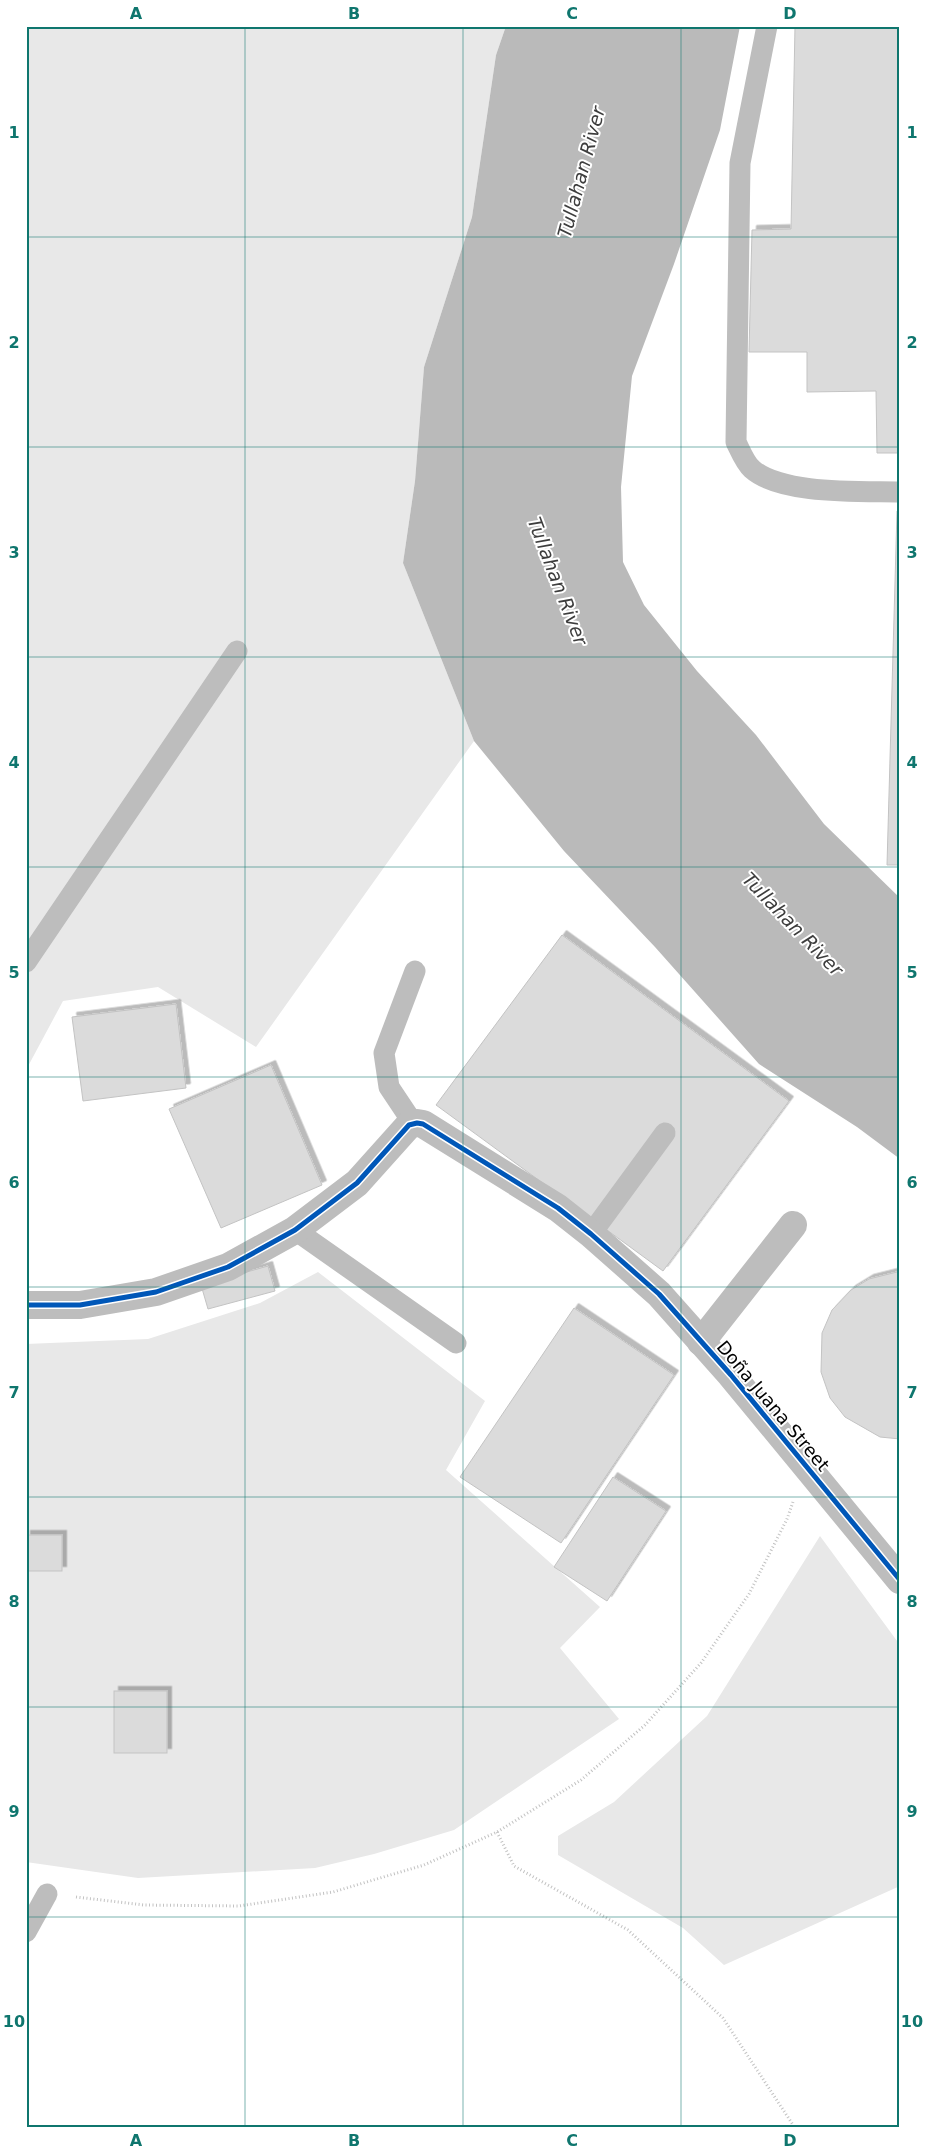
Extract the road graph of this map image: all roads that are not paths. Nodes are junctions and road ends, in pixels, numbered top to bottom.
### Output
1 (767, 26) edge
2 (900, 492) edge
3 (238, 651) dead end
4 (26, 962) edge
5 (414, 971) dead end
6 (413, 1123) junction
7 (665, 1133) dead end
8 (793, 1225) dead end
9 (295, 1230) junction
10 (591, 1234) junction
11 (26, 1305) edge
12 (702, 1342) junction
13 (456, 1343) dead end
14 (900, 1580) edge
15 (47, 1894) road end
16 (26, 1932) edge

1 - 2 lane
3 - 4 lane
5 - 6 lane
6 - 9 street
6 - 10 street, Doña Juana Street
7 - 10 lane
8 - 12 street
9 - 11 street
9 - 13 lane
10 - 12 street, Doña Juana Street
12 - 14 street, Doña Juana Street
15 - 16 lane

